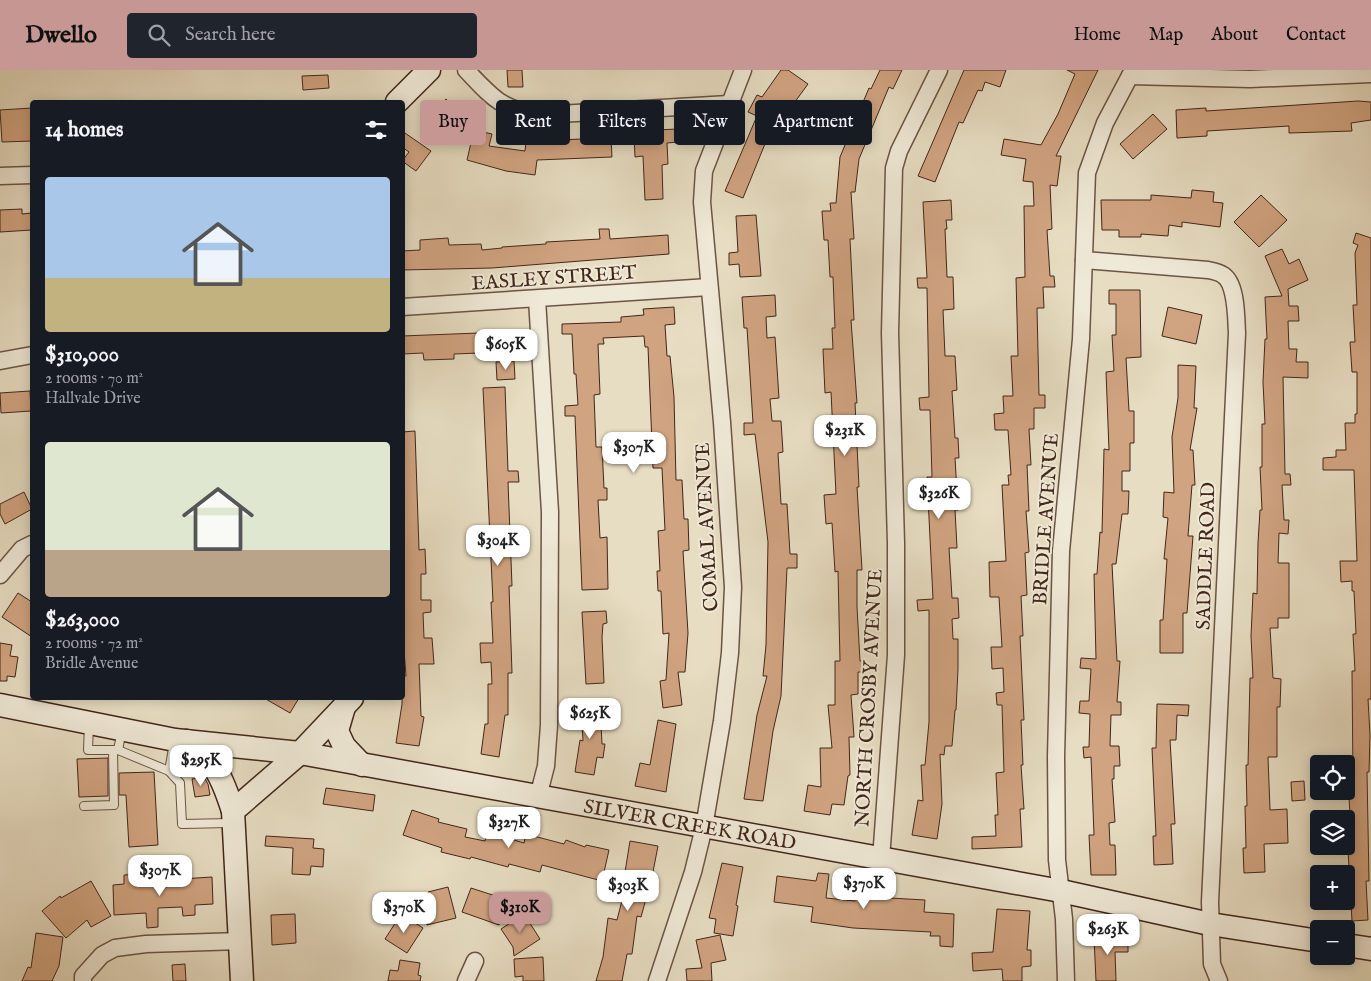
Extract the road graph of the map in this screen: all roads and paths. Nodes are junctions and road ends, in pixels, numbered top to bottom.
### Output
1 (429, 70) edge
2 (466, 70) edge
3 (743, 70) edge
4 (939, 70) edge
5 (1132, 73) edge
6 (1371, 74) edge
7 (399, 100) edge
8 (731, 100) edge
9 (674, 107) edge
10 (714, 145) edge
11 (30, 175) edge
12 (0, 176) edge
13 (1084, 260) junction
14 (709, 287) junction
15 (537, 299) junction
16 (405, 307) edge
17 (30, 355) edge
18 (0, 361) edge
19 (30, 545) edge
20 (0, 575) edge
21 (348, 702) edge
22 (0, 705) edge
23 (89, 722) junction
24 (122, 728) junction
25 (181, 740) junction
26 (115, 750) junction
27 (300, 753) junction
28 (362, 765) junction
29 (169, 771) junction
30 (538, 797) junction
31 (84, 806) dead end
32 (234, 817) junction
33 (704, 827) junction
34 (881, 859) junction
35 (1061, 891) junction
36 (1210, 924) junction
37 (1310, 940) edge
38 (241, 941) junction
39 (1355, 946) edge
40 (1371, 949) edge
41 (476, 961) dead end
42 (83, 981) edge
43 (242, 981) edge
44 (466, 981) edge
45 (656, 981) edge
46 (1066, 981) edge
47 (1220, 981) edge

1 - 7 street
2 - 9 street
3 - 8 street, COMAL AVENUE
4 - 34 street, NORTH CROSBY AVENUE
5 - 6 street
5 - 13 street, BRIDLE AVENUE
10 - 14 street, COMAL AVENUE
11 - 12 street
13 - 35 street, BRIDLE AVENUE
13 - 36 street, SADDLE ROAD
14 - 15 street, EASLEY STREET
14 - 33 street, COMAL AVENUE
15 - 16 street, EASLEY STREET
15 - 30 street
17 - 18 street
19 - 20 street
21 - 27 street
21 - 28 street
22 - 23 street, SILVER CREEK ROAD
23 - 24 street, SILVER CREEK ROAD
23 - 26 lane
24 - 25 street, SILVER CREEK ROAD
24 - 26 lane
25 - 27 street, SILVER CREEK ROAD
25 - 29 lane
25 - 32 street
26 - 29 lane
26 - 31 lane
27 - 28 street, SILVER CREEK ROAD
27 - 32 street
28 - 30 street, SILVER CREEK ROAD
29 - 32 lane
30 - 33 street, SILVER CREEK ROAD
32 - 38 street
33 - 34 street, SILVER CREEK ROAD
33 - 45 street, COMAL AVENUE
34 - 35 street, SILVER CREEK ROAD
35 - 36 street, SILVER CREEK ROAD
35 - 46 street, BRIDLE AVENUE
36 - 37 street, SILVER CREEK ROAD
36 - 47 street, SADDLE ROAD
38 - 42 street
38 - 43 street
39 - 40 street
41 - 44 street

